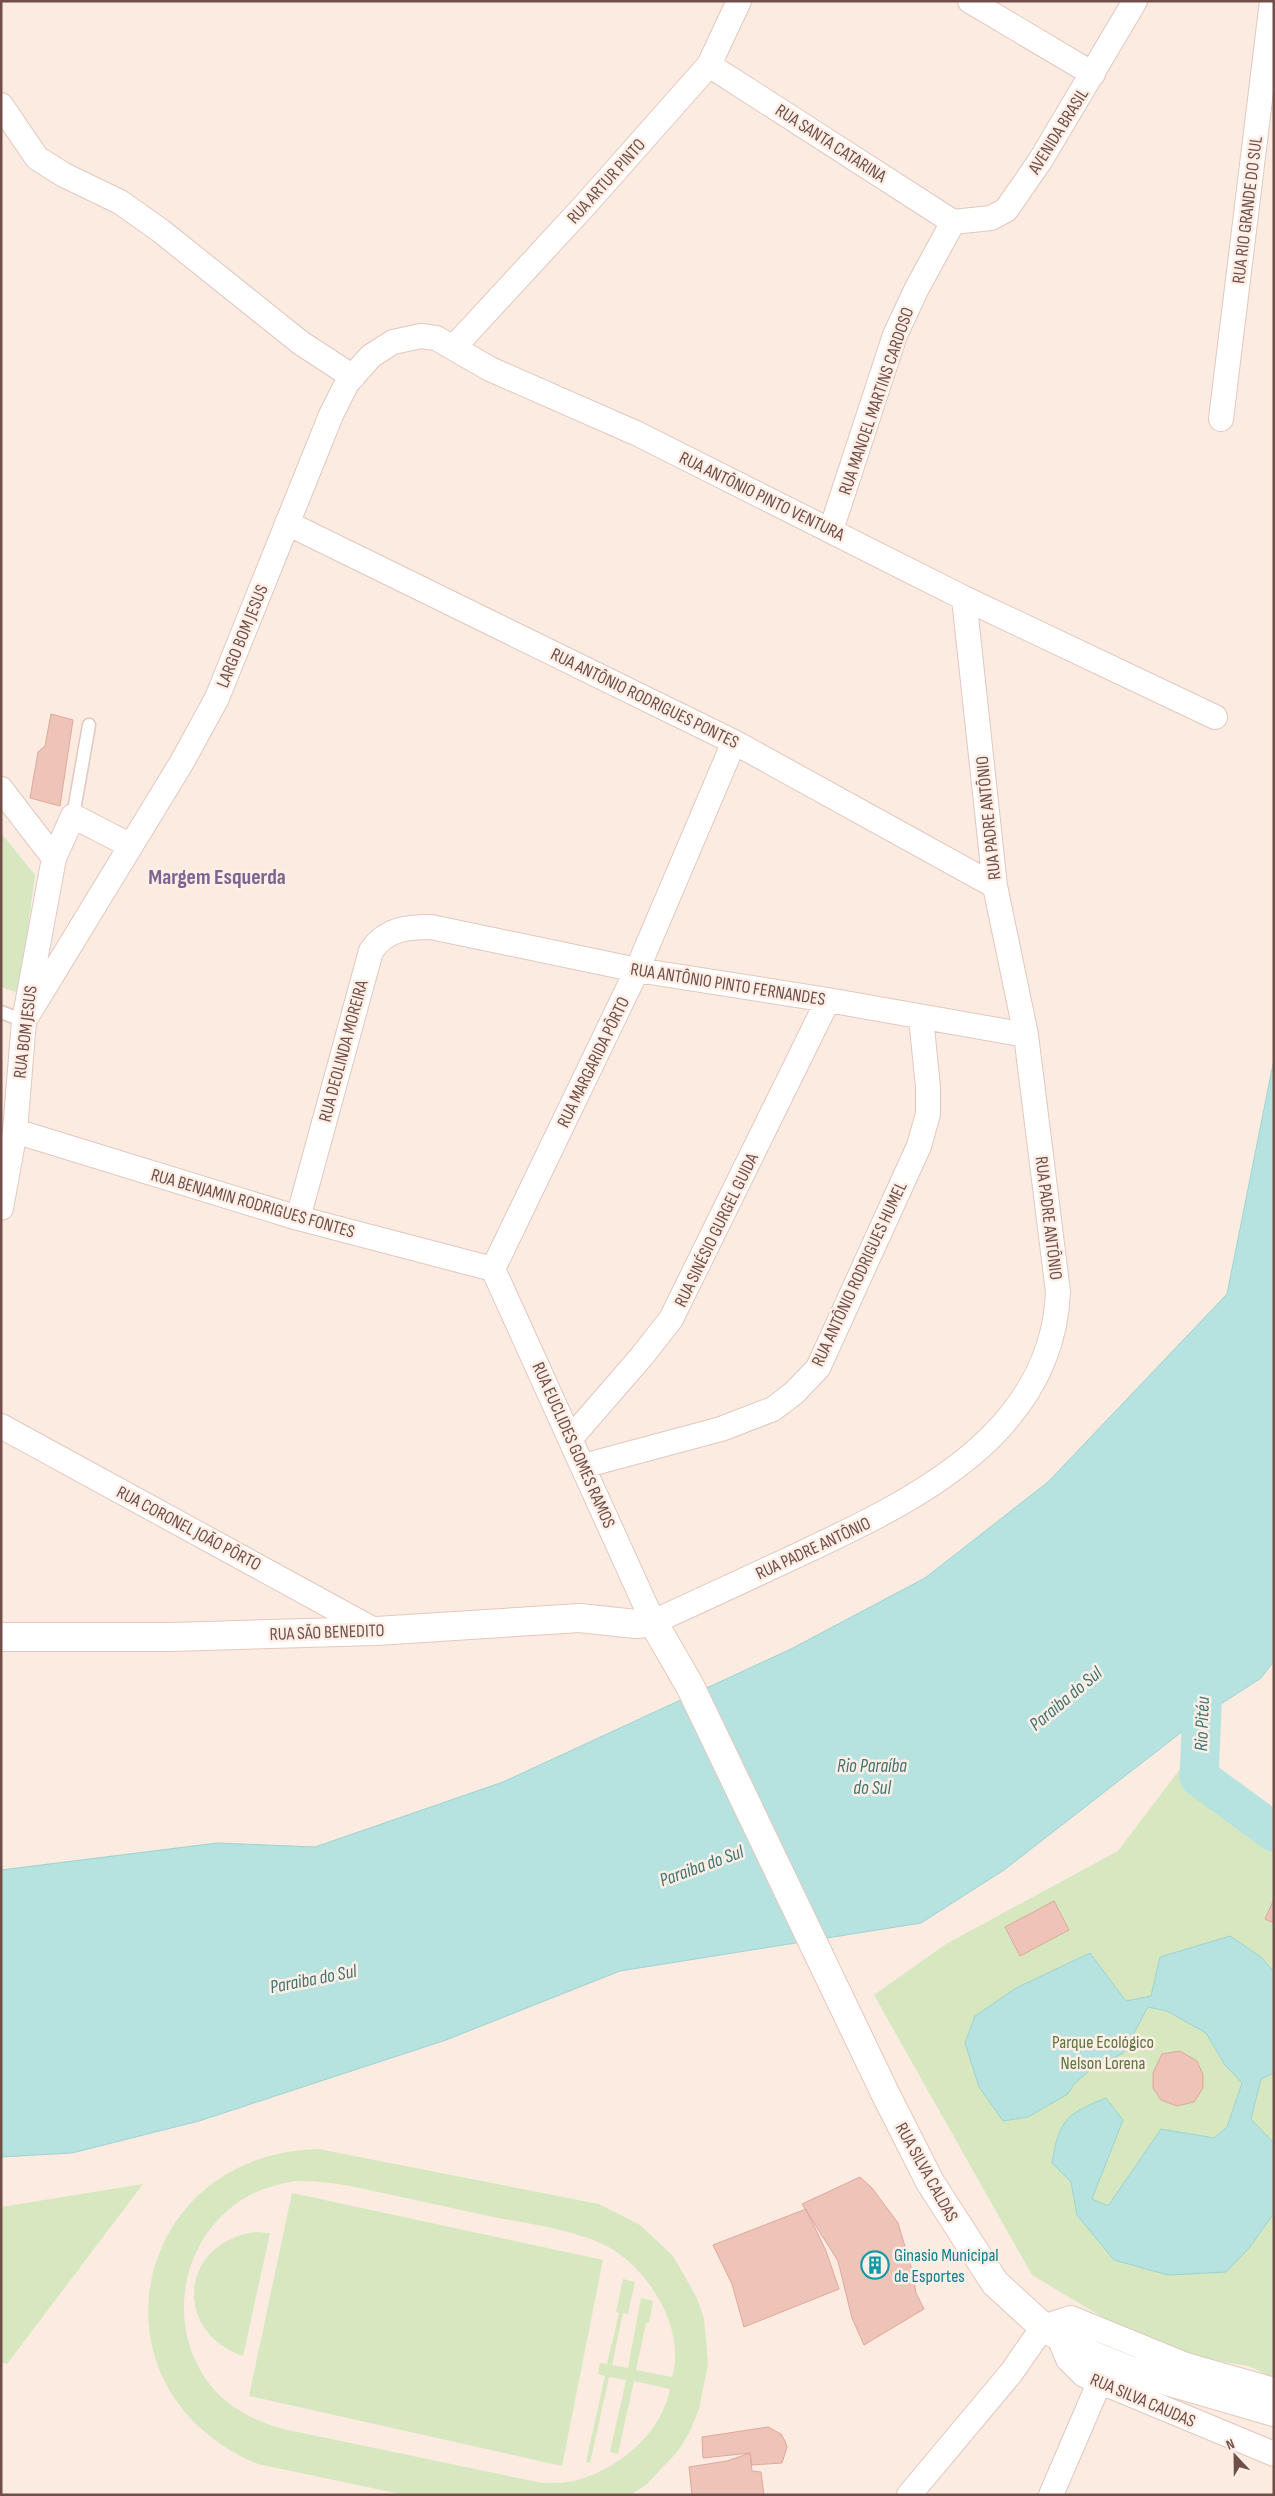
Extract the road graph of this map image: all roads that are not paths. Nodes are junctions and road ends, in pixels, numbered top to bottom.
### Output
1 (739, 1) edge
2 (970, 1) edge
3 (1135, 1) edge
4 (1272, 1) edge
5 (708, 64) junction
6 (1093, 74) junction
7 (1, 105) edge
8 (953, 222) junction
9 (454, 347) junction
10 (353, 377) junction
11 (330, 415) joint
12 (1222, 419) dead end
13 (287, 523) junction
14 (831, 530) junction
15 (964, 598) junction
16 (1214, 717) dead end
17 (89, 725) dead end
18 (734, 742) junction
19 (1, 789) edge
20 (73, 816) junction
21 (131, 846) junction
22 (54, 858) junction
23 (995, 886) junction
24 (431, 927) joint
25 (636, 970) junction
26 (828, 1000) junction
27 (1, 1012) edge
28 (921, 1018) junction
29 (24, 1021) junction
30 (1026, 1035) junction
31 (15, 1131) junction
32 (1, 1208) edge
33 (298, 1218) junction
34 (493, 1269) junction
35 (1, 1426) edge
36 (571, 1438) junction
37 (583, 1466) junction
38 (653, 1622) junction
39 (376, 1631) junction
40 (1, 1637) edge
41 (1051, 2332) junction
42 (1100, 2382) junction
43 (1274, 2390) edge
44 (1274, 2412) edge
45 (1274, 2454) edge
46 (909, 2495) edge
47 (1051, 2495) edge

1 - 5 street, RUA ARTUR PINTO
2 - 6 street
3 - 6 street, AVENIDA BRASIL
4 - 12 street, RUA RIO GRANDE DO SUL
5 - 8 street, RUA SANTA CATARINA
5 - 9 street, RUA ARTUR PINTO
6 - 8 street, AVENIDA BRASIL
7 - 10 street
8 - 14 street, RUA MANOEL MARTINS CARDOSO
9 - 10 street, RUA ANTÔNIO PINTO VENTURA
9 - 14 street, RUA ANTÔNIO PINTO VENTURA
10 - 11 street, RUA ANTÔNIO PINTO VENTURA
11 - 13 street, LARGO BOM JESUS
13 - 18 street, RUA ANTÔNIO RODRIGUES PONTES
13 - 21 street, LARGO BOM JESUS
14 - 15 street, RUA ANTÔNIO PINTO VENTURA
15 - 16 street, RUA ANTÔNIO PINTO VENTURA
15 - 23 street, RUA PADRE ANTÔNIO
17 - 20 lane
18 - 23 street, RUA ANTÔNIO RODRIGUES PONTES
18 - 25 street, RUA MARGARIDA PÔRTO
19 - 22 street
20 - 21 street
20 - 22 street
21 - 29 street, LARGO BOM JESUS
22 - 29 street, RUA BOM JESUS
23 - 30 street, RUA PADRE ANTÔNIO
24 - 25 street, RUA ANTÔNIO PINTO FERNANDES
24 - 33 street, RUA DEOLINDA MOREIRA
25 - 26 street, RUA ANTÔNIO PINTO FERNANDES
25 - 34 street, RUA MARGARIDA PÔRTO
26 - 28 street, RUA ANTÔNIO PINTO FERNANDES
26 - 36 street, RUA SINÉSIO GURGEL GUIDA
27 - 29 lane
28 - 30 street, RUA ANTÔNIO PINTO FERNANDES
28 - 37 street, RUA ANTÔNIO RODRIGUES HUMEL
29 - 31 street, RUA BOM JESUS
30 - 38 street, RUA PADRE ANTÔNIO
31 - 32 street, RUA BOM JESUS
31 - 33 street, RUA BENJAMIN RODRIGUES FONTES
33 - 34 street, RUA BENJAMIN RODRIGUES FONTES
34 - 36 street, RUA EUCLIDES GOMES RAMOS
35 - 39 street, RUA CORONEL JOÃO PÔRTO
36 - 37 street, RUA EUCLIDES GOMES RAMOS
37 - 38 street, RUA EUCLIDES GOMES RAMOS
38 - 39 main road, RUA SÃO BENEDITO
38 - 41 main road, RUA SILVA CALDAS
39 - 40 main road, RUA SÃO BENEDITO
41 - 42 street, RUA SILVA CAUDAS
41 - 43 street
41 - 44 main road, RUA SILVA CALDAS
41 - 46 street
42 - 45 street, RUA SILVA CAUDAS
42 - 47 street

